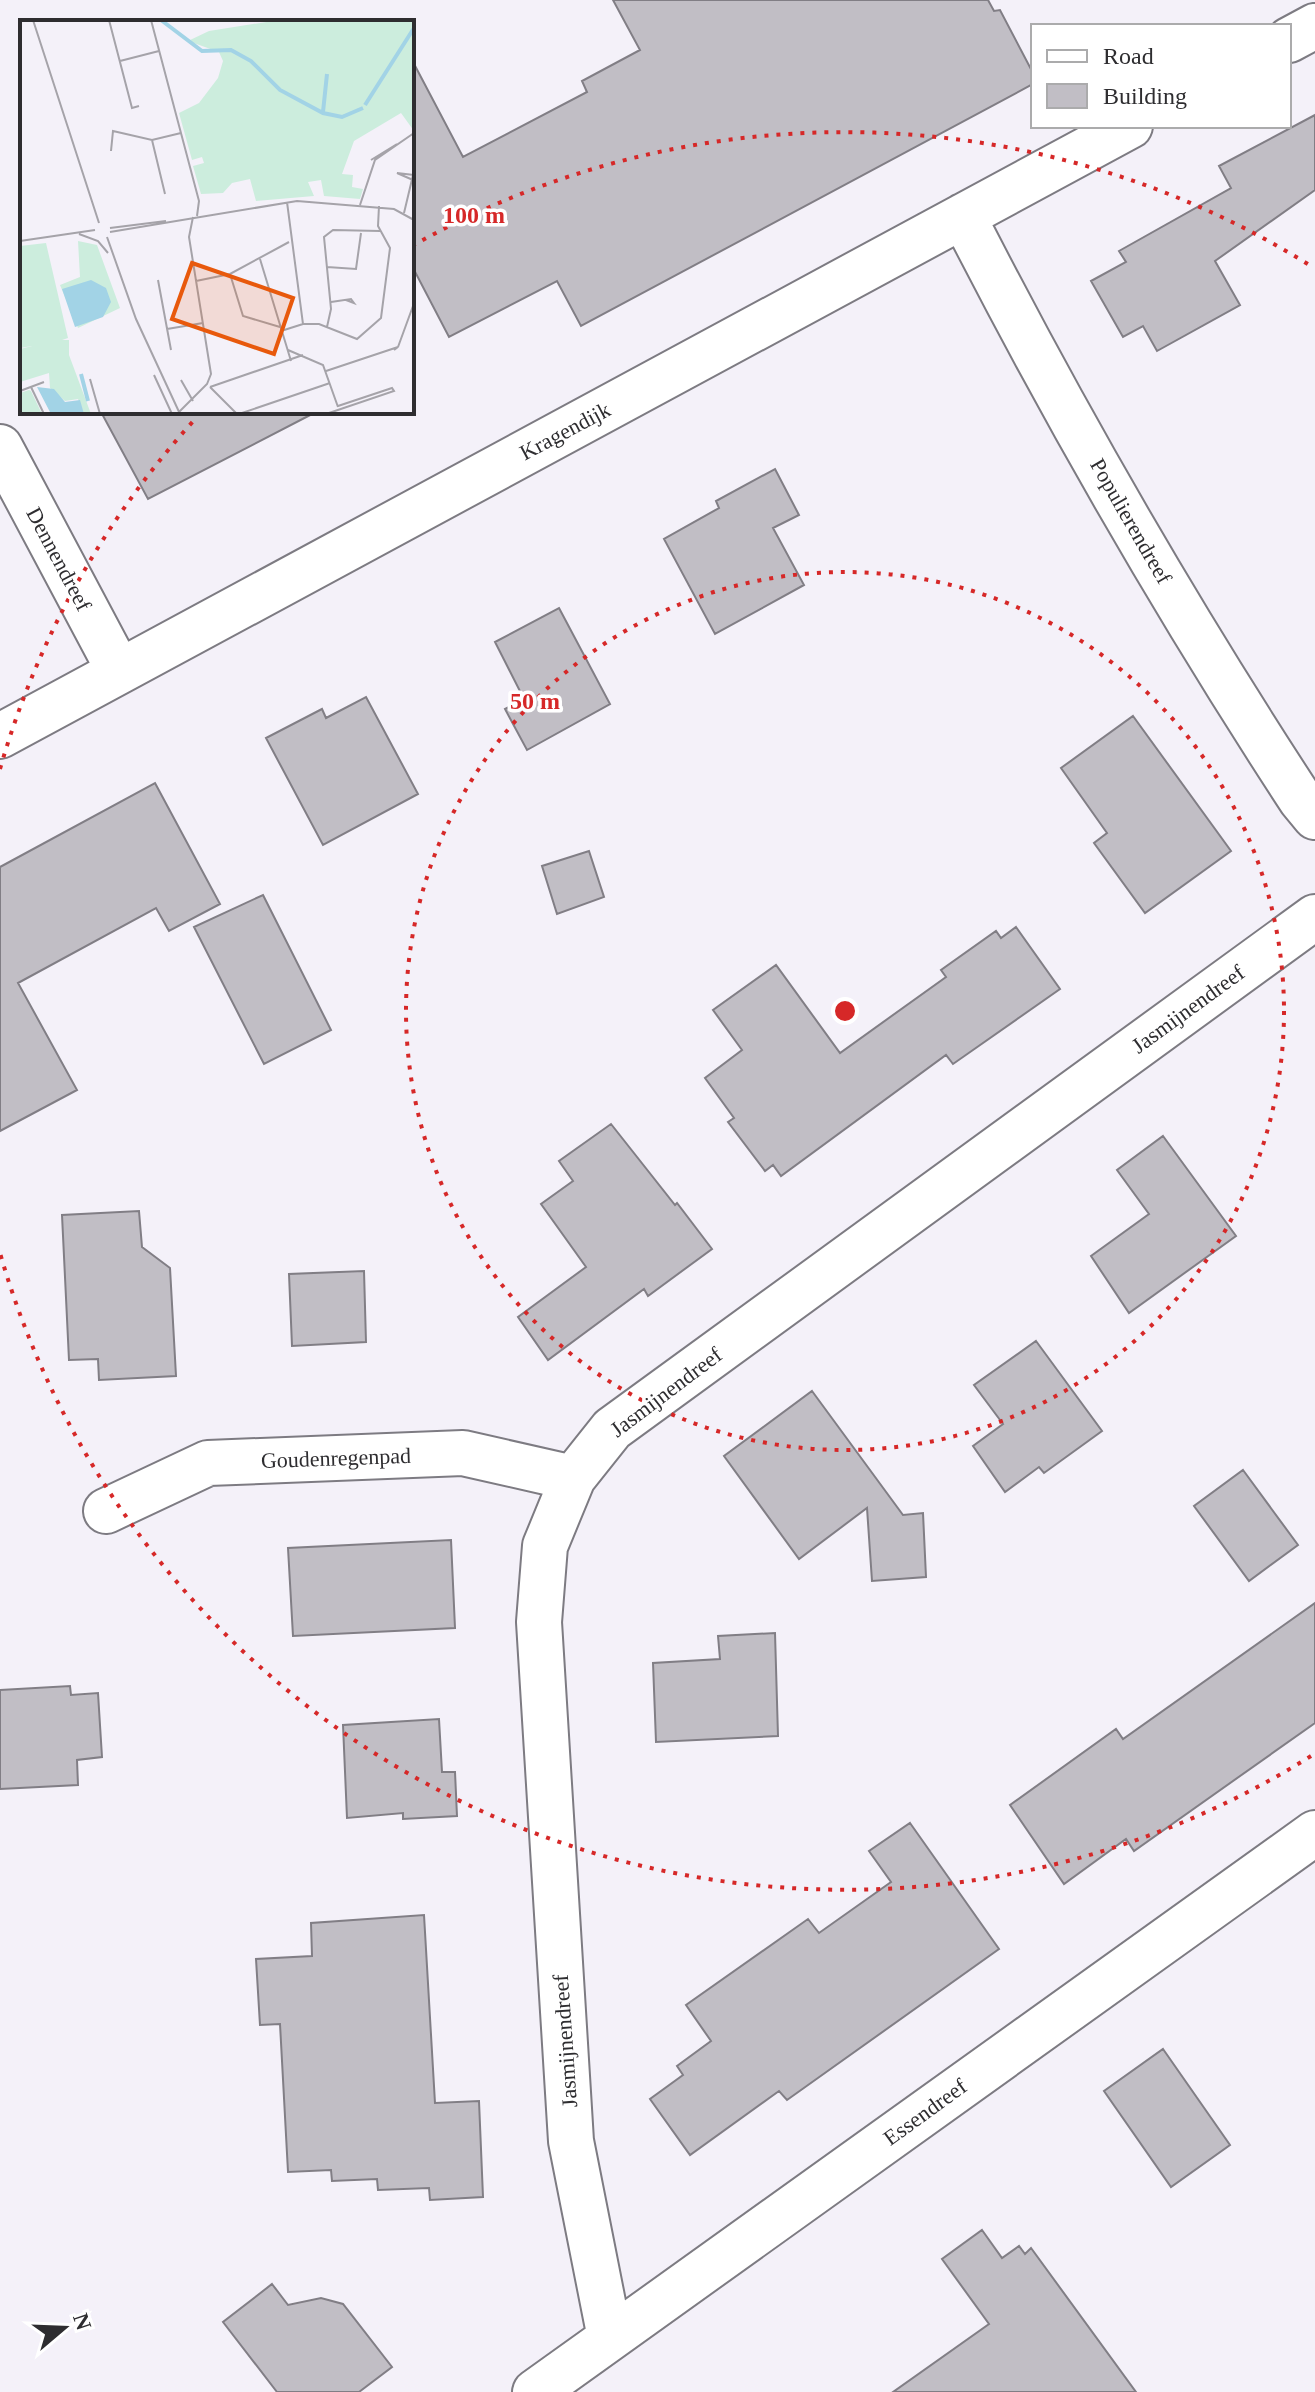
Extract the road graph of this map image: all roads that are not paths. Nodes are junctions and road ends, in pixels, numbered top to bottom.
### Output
1 (1315, 26) edge
2 (1291, 39) edge
3 (1126, 128) edge
4 (963, 216) junction
5 (0, 447) edge
6 (119, 671) junction
7 (0, 736) edge
8 (1315, 817) edge
9 (1315, 917) edge
10 (573, 1478) junction
11 (106, 1511) dead end
12 (1315, 1833) edge
13 (610, 2338) junction
14 (539, 2391) edge

1 - 2 street
3 - 4 street, Kragendijk
4 - 6 street, Kragendijk
4 - 8 street, Populierendreef
5 - 6 street, Dennendreef
6 - 7 street, Kragendijk
9 - 10 street, Jasmijnendreef
10 - 11 street, Goudenregenpad
10 - 13 street, Jasmijnendreef
12 - 13 street, Essendreef
13 - 14 street, Essendreef

